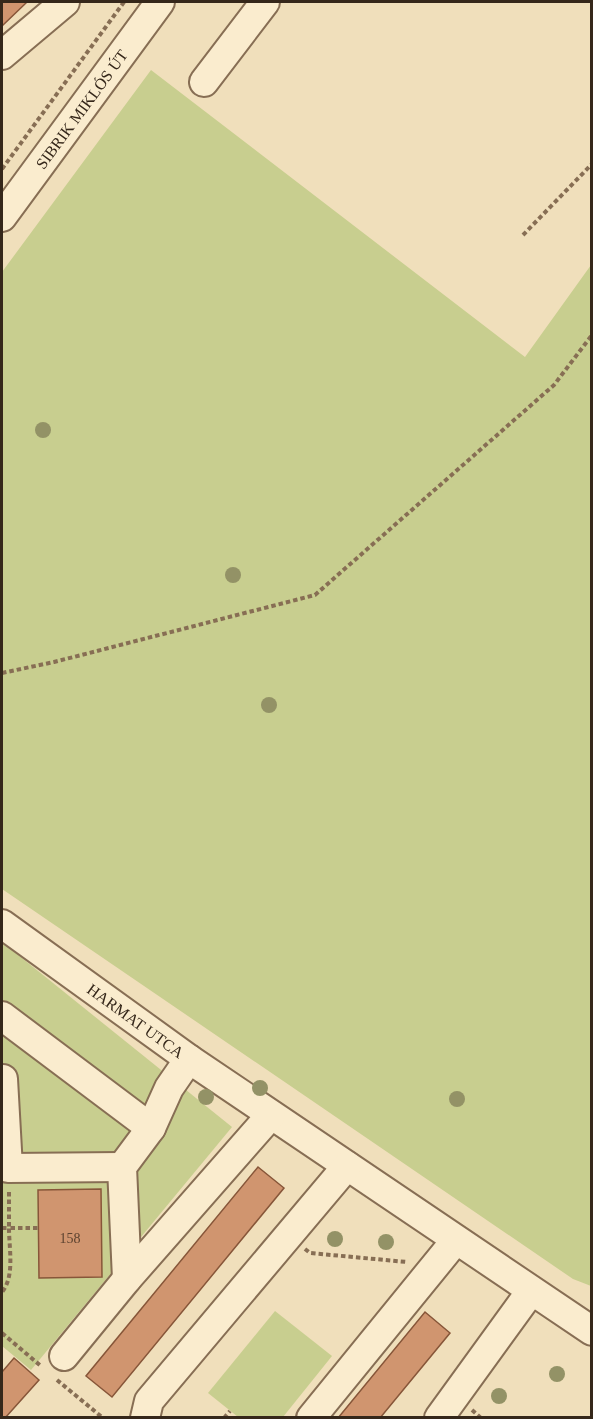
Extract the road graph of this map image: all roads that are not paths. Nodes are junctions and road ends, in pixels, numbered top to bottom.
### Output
1 (65, 2) edge
2 (160, 2) edge
3 (265, 2) edge
4 (2, 56) edge
5 (204, 82) dead end
6 (2, 217) edge
7 (2, 924) edge
8 (2, 1016) edge
9 (189, 1059) junction
10 (2, 1079) edge
11 (271, 1115) junction
12 (151, 1128) junction
13 (347, 1166) junction
14 (122, 1167) junction
15 (456, 1240) junction
16 (127, 1279) junction
17 (531, 1291) junction
18 (591, 1331) edge
19 (64, 1356) dead end
20 (145, 1418) edge
21 (311, 1418) edge
22 (439, 1418) edge

1 - 4 street
2 - 6 street, SIBRIK MIKLÓS ÚT
3 - 5 street
7 - 9 street, HARMAT UTCA
8 - 12 street
9 - 11 street, HARMAT UTCA
9 - 12 street
10 - 14 street
11 - 13 street, HARMAT UTCA
11 - 16 street
12 - 14 street
13 - 15 street, HARMAT UTCA
13 - 20 street
14 - 16 street
15 - 17 street, HARMAT UTCA
15 - 21 street
16 - 19 street
17 - 18 street, HARMAT UTCA
17 - 22 street

